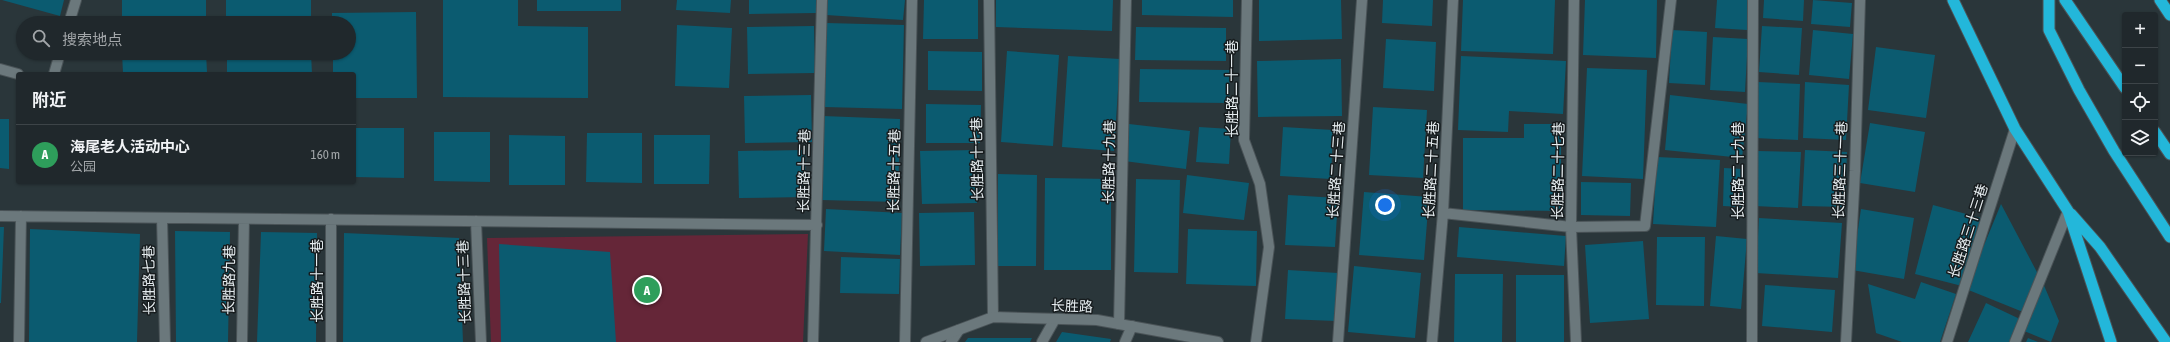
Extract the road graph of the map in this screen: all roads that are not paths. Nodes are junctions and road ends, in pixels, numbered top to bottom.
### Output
1 (76, 0) edge
2 (822, 0) edge
3 (912, 0) edge
4 (989, 0) edge
5 (1126, 0) edge
6 (1247, 0) edge
7 (1362, 0) edge
8 (1452, 0) edge
9 (1574, 0) edge
10 (1671, 0) edge
11 (1753, 0) edge
12 (1860, 0) edge
13 (1953, 0) edge
14 (2049, 0) edge
15 (2065, 0) edge
16 (2160, 0) edge
17 (2170, 15) edge
18 (71, 16) edge
19 (58, 60) edge
20 (0, 69) edge
21 (55, 72) edge
22 (16, 73) edge
23 (2122, 84) edge
24 (2015, 129) junction
25 (2158, 136) edge
26 (2170, 154) edge
27 (2068, 211) junction
28 (1443, 213) junction
29 (0, 216) edge
30 (21, 216) junction
31 (162, 218) junction
32 (244, 219) junction
33 (331, 219) junction
34 (476, 221) junction
35 (816, 225) junction
36 (1571, 227) junction
37 (2170, 237) edge
38 (993, 317) junction
39 (1055, 319) junction
40 (1119, 324) junction
41 (1132, 326) junction
42 (959, 330) junction
43 (19, 342) edge
44 (165, 342) edge
45 (242, 342) edge
46 (331, 342) edge
47 (481, 342) edge
48 (813, 342) edge
49 (905, 342) edge
50 (926, 342) edge
51 (951, 342) edge
52 (1042, 342) edge
53 (1125, 342) edge
54 (1218, 342) edge
55 (1256, 342) edge
56 (1338, 342) edge
57 (1432, 342) edge
58 (1576, 342) edge
59 (1752, 342) edge
60 (1846, 342) edge
61 (1947, 342) edge
62 (2015, 342) edge
63 (2111, 342) edge
64 (2166, 342) edge

1 - 18 street
2 - 35 street, 长胜路十三巷
3 - 49 street, 长胜路十五巷
4 - 38 street, 长胜路十七巷
5 - 40 street, 长胜路十九巷
6 - 55 street, 长胜路二十一巷
7 - 56 street, 长胜路二十三巷
8 - 28 street, 长胜路二十五巷
9 - 36 street, 长胜路二十七巷
10 - 36 street
11 - 59 street, 长胜路二十九巷
12 - 60 street, 长胜路三十一巷
13 - 24 highway
14 - 37 highway
15 - 23 highway
16 - 17 highway
19 - 21 street
20 - 22 street
24 - 27 highway
24 - 61 street, 长胜路三十三巷
25 - 26 highway
27 - 62 street
27 - 63 highway
27 - 64 highway
28 - 36 street
28 - 57 street, 长胜路二十五巷
29 - 30 street
30 - 31 street
30 - 43 street
31 - 32 street
31 - 44 street, 长胜路七巷
32 - 33 street
32 - 45 street, 长胜路九巷
33 - 34 street
33 - 46 street, 长胜路十一巷
34 - 35 street
34 - 47 street, 长胜路十三巷
35 - 48 street, 长胜路十三巷
36 - 58 street, 长胜路二十七巷
38 - 39 street, 长胜路
38 - 42 street, 长胜路
39 - 40 street, 长胜路
39 - 52 street
40 - 41 street, 长胜路
41 - 53 street
41 - 54 street, 长胜路
42 - 50 street, 长胜路
42 - 51 street

